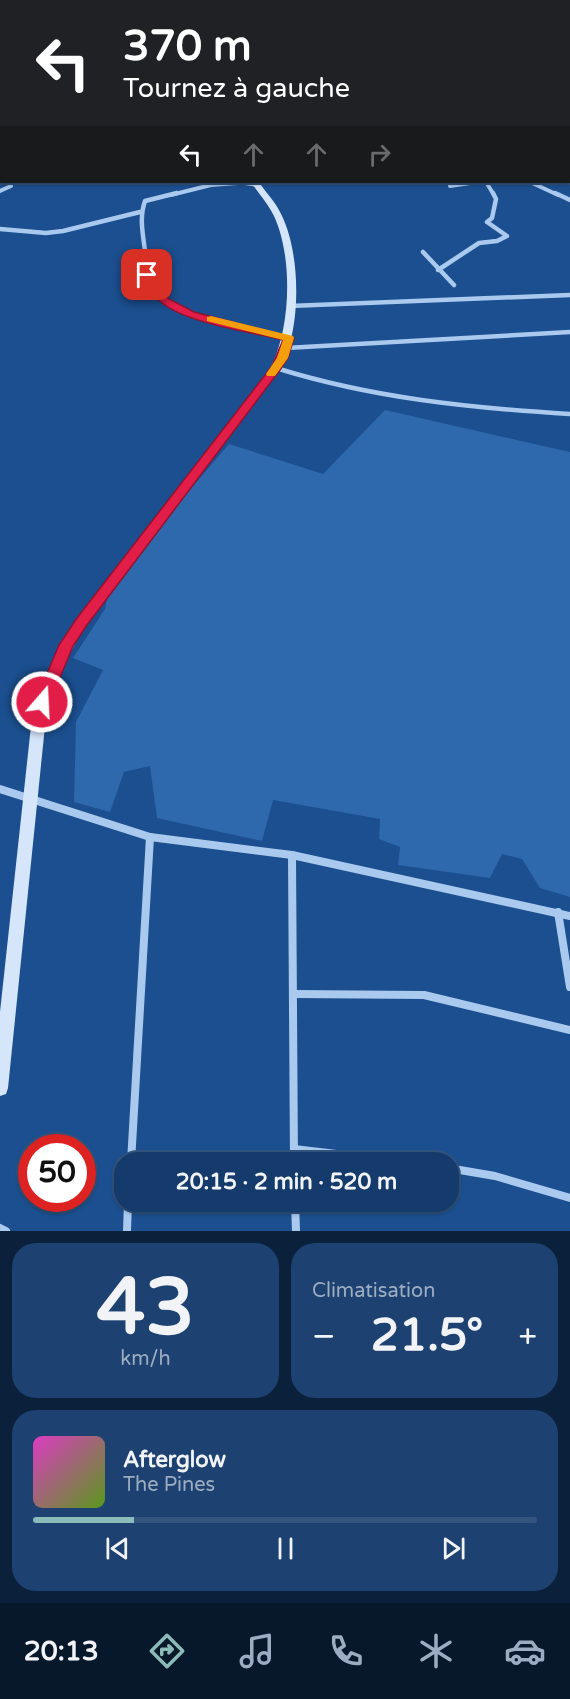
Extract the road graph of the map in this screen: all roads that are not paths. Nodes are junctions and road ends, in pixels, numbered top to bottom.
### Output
1 (10, 183) edge
2 (229, 183) edge
3 (258, 183) edge
4 (470, 183) edge
5 (487, 183) edge
6 (532, 183) edge
7 (450, 186) dead end
8 (0, 191) edge
9 (570, 200) edge
10 (140, 212) junction
11 (0, 229) edge
12 (423, 252) dead end
13 (438, 270) junction
14 (454, 285) dead end
15 (570, 295) edge
16 (290, 306) junction
17 (570, 332) edge
18 (287, 343) junction
19 (276, 368) junction
20 (570, 414) edge
21 (0, 789) edge
22 (30, 799) junction
23 (150, 837) junction
24 (292, 855) junction
25 (558, 912) junction
26 (570, 916) edge
27 (570, 987) edge
28 (293, 994) junction
29 (570, 1030) edge
30 (0, 1088) edge
31 (294, 1149) joint
32 (132, 1152) edge
33 (319, 1152) edge
34 (459, 1169) edge
35 (570, 1198) edge
36 (128, 1212) edge
37 (295, 1212) edge
38 (0, 1228) edge
39 (6, 1231) edge
40 (127, 1231) edge
41 (296, 1231) edge

1 - 8 street
2 - 10 street
3 - 16 main road
4 - 7 street
5 - 13 street
6 - 9 street
10 - 11 street
10 - 18 street
12 - 13 street
13 - 14 street
15 - 16 street
16 - 18 main road
17 - 18 street
18 - 19 main road
19 - 20 street
19 - 22 main road
21 - 22 street
22 - 23 street
22 - 30 main road
23 - 24 street
23 - 32 street
24 - 25 street
24 - 28 street
25 - 26 street
25 - 27 street
28 - 29 street
28 - 31 street
31 - 33 street
34 - 35 street
36 - 40 street
37 - 41 street
38 - 39 street

